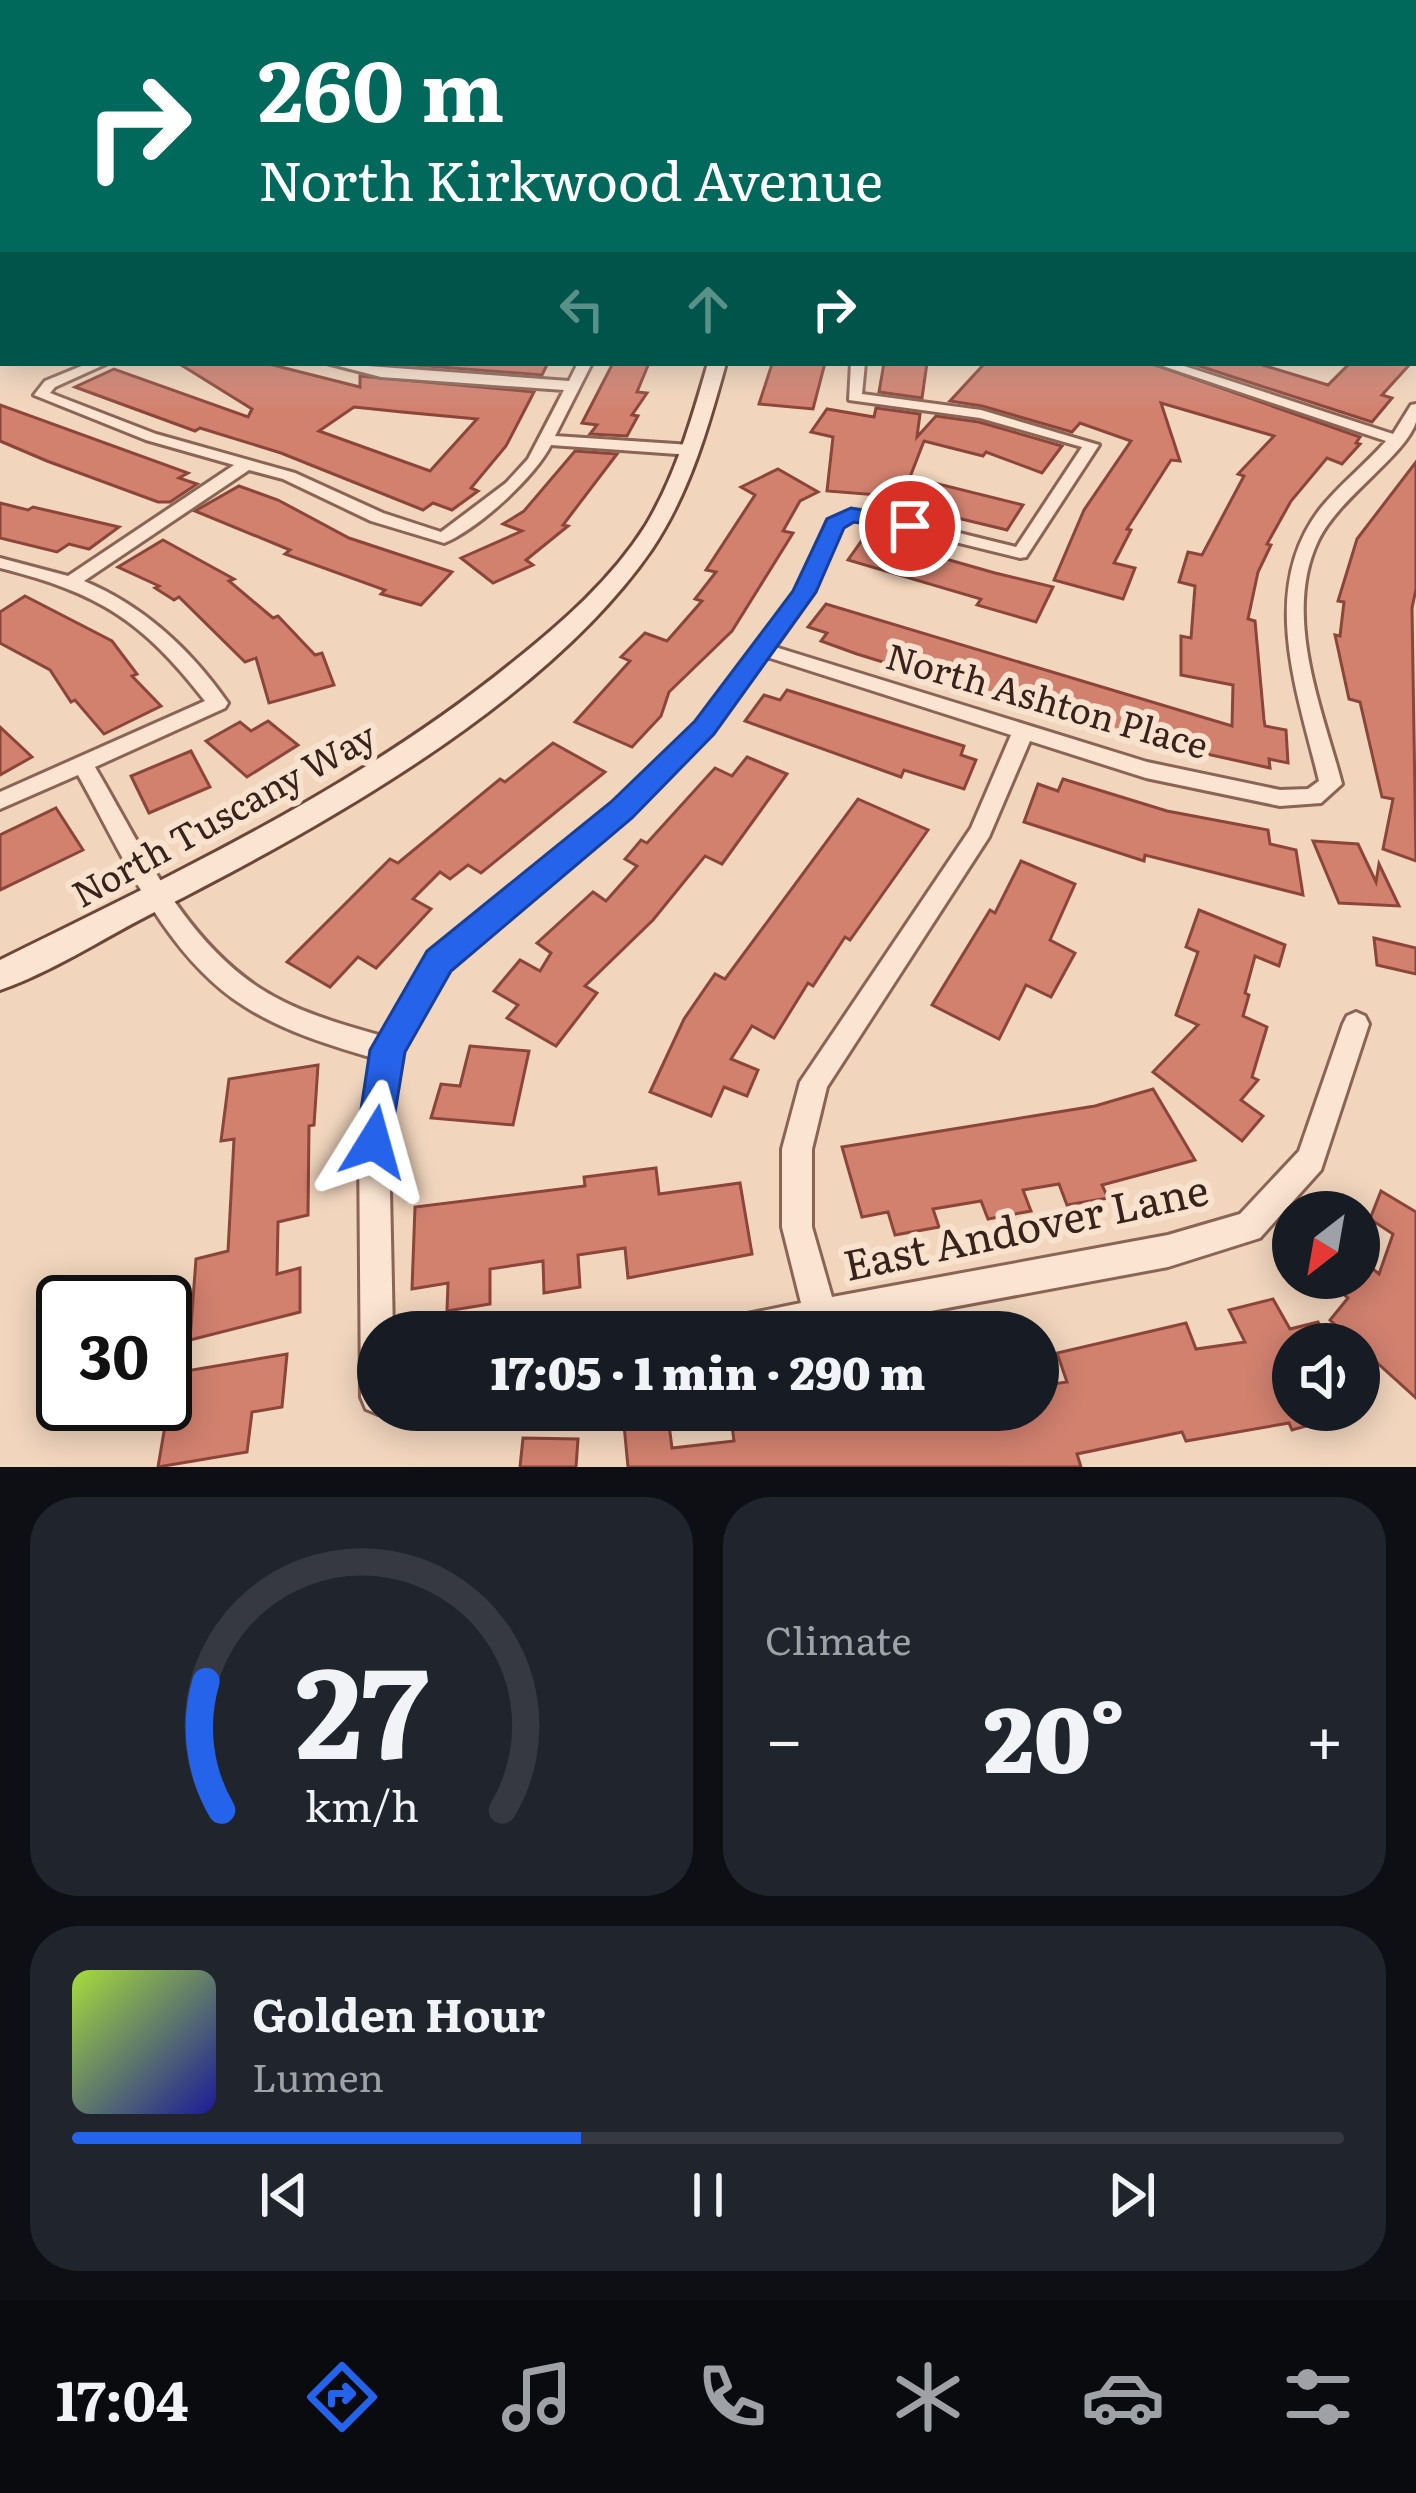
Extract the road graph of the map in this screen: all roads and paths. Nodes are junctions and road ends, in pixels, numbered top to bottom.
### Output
1 (94, 366) edge
2 (348, 366) edge
3 (583, 366) edge
4 (716, 366) edge
5 (858, 366) edge
6 (1170, 366) edge
7 (573, 386) junction
8 (1416, 408) edge
9 (545, 440) junction
10 (1397, 440) junction
11 (692, 450) junction
12 (248, 464) junction
13 (0, 563) edge
14 (70, 582) junction
15 (766, 650) junction
16 (1023, 732) junction
17 (82, 764) junction
18 (0, 801) edge
19 (161, 893) junction
20 (0, 976) edge
21 (1356, 1024) dead end
22 (388, 1050) junction
23 (376, 1311) edge
24 (819, 1311) edge
25 (847, 1311) edge

1 - 12 street
2 - 7 street
3 - 7 street
4 - 11 street, North Tuscany Way
5 - 15 street
6 - 10 street
7 - 9 street
8 - 10 street
9 - 11 street
9 - 12 street
10 - 16 street, North Ashton Place
11 - 19 street, North Tuscany Way
12 - 14 street
13 - 14 street
14 - 17 street
15 - 16 street, North Ashton Place
15 - 22 street
16 - 24 street
17 - 18 street
17 - 19 street
19 - 20 street, North Tuscany Way
19 - 22 street
21 - 25 street, East Andover Lane
22 - 23 street

